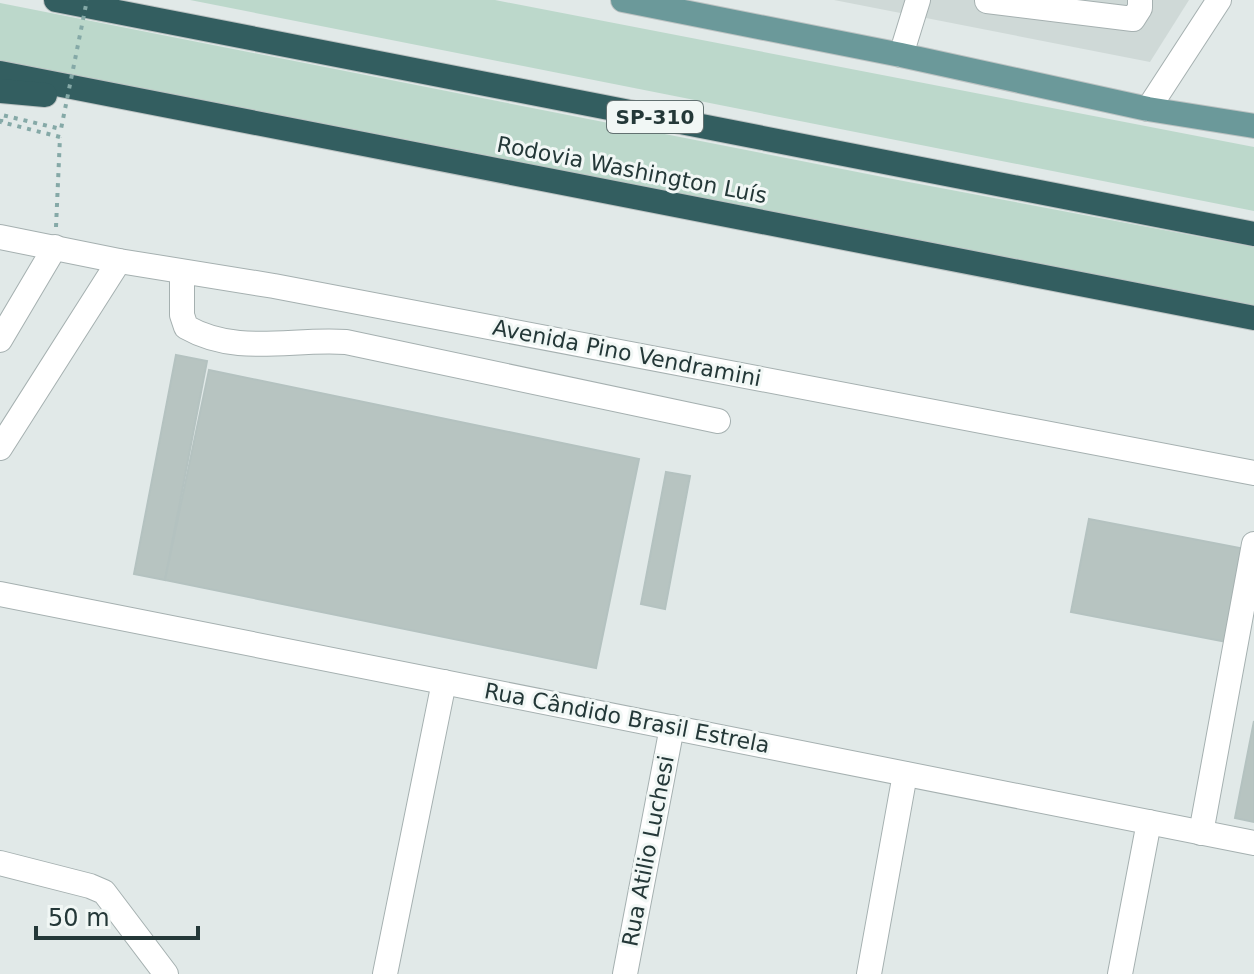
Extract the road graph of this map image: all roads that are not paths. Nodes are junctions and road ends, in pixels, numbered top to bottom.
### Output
1 (56, 0) edge
2 (623, 0) edge
3 (918, 0) edge
4 (1140, 0) edge
5 (1219, 0) edge
6 (987, 1) edge
7 (901, 55) junction
8 (0, 73) edge
9 (0, 91) edge
10 (168, 105) junction
11 (1148, 109) junction
12 (1254, 126) edge
13 (1254, 234) edge
14 (0, 237) edge
15 (55, 247) junction
16 (119, 261) junction
17 (182, 272) junction
18 (1254, 318) edge
19 (0, 340) edge
20 (718, 421) dead end
21 (0, 448) edge
22 (1254, 473) edge
23 (1254, 544) edge
24 (0, 594) edge
25 (444, 682) junction
26 (672, 727) junction
27 (905, 774) junction
28 (1149, 822) junction
29 (1201, 833) junction
30 (1254, 843) edge
31 (0, 863) edge
32 (166, 974) edge
33 (385, 974) edge
34 (625, 974) edge
35 (869, 974) edge
36 (1120, 974) edge

1 - 13 highway, SP-310
2 - 7 main road
3 - 7 street
4 - 6 street
5 - 11 street
7 - 11 main road
8 - 10 highway, Rodovia Washington Luís
9 - 10 highway
10 - 18 highway, Rodovia Washington Luís
11 - 12 main road
14 - 15 street, Avenida Pino Vendramini
15 - 16 street, Avenida Pino Vendramini
15 - 19 street
16 - 17 street, Avenida Pino Vendramini
16 - 21 street
17 - 20 street
17 - 22 street, Avenida Pino Vendramini
23 - 29 street
24 - 25 street, Rua Cândido Brasil Estrela
25 - 26 street, Rua Cândido Brasil Estrela
25 - 33 street
26 - 27 street, Rua Cândido Brasil Estrela
26 - 34 street, Rua Atilio Luchesi
27 - 28 street, Rua Cândido Brasil Estrela
27 - 35 street
28 - 29 street, Rua Cândido Brasil Estrela
28 - 36 street
29 - 30 street, Rua Cândido Brasil Estrela
31 - 32 street

